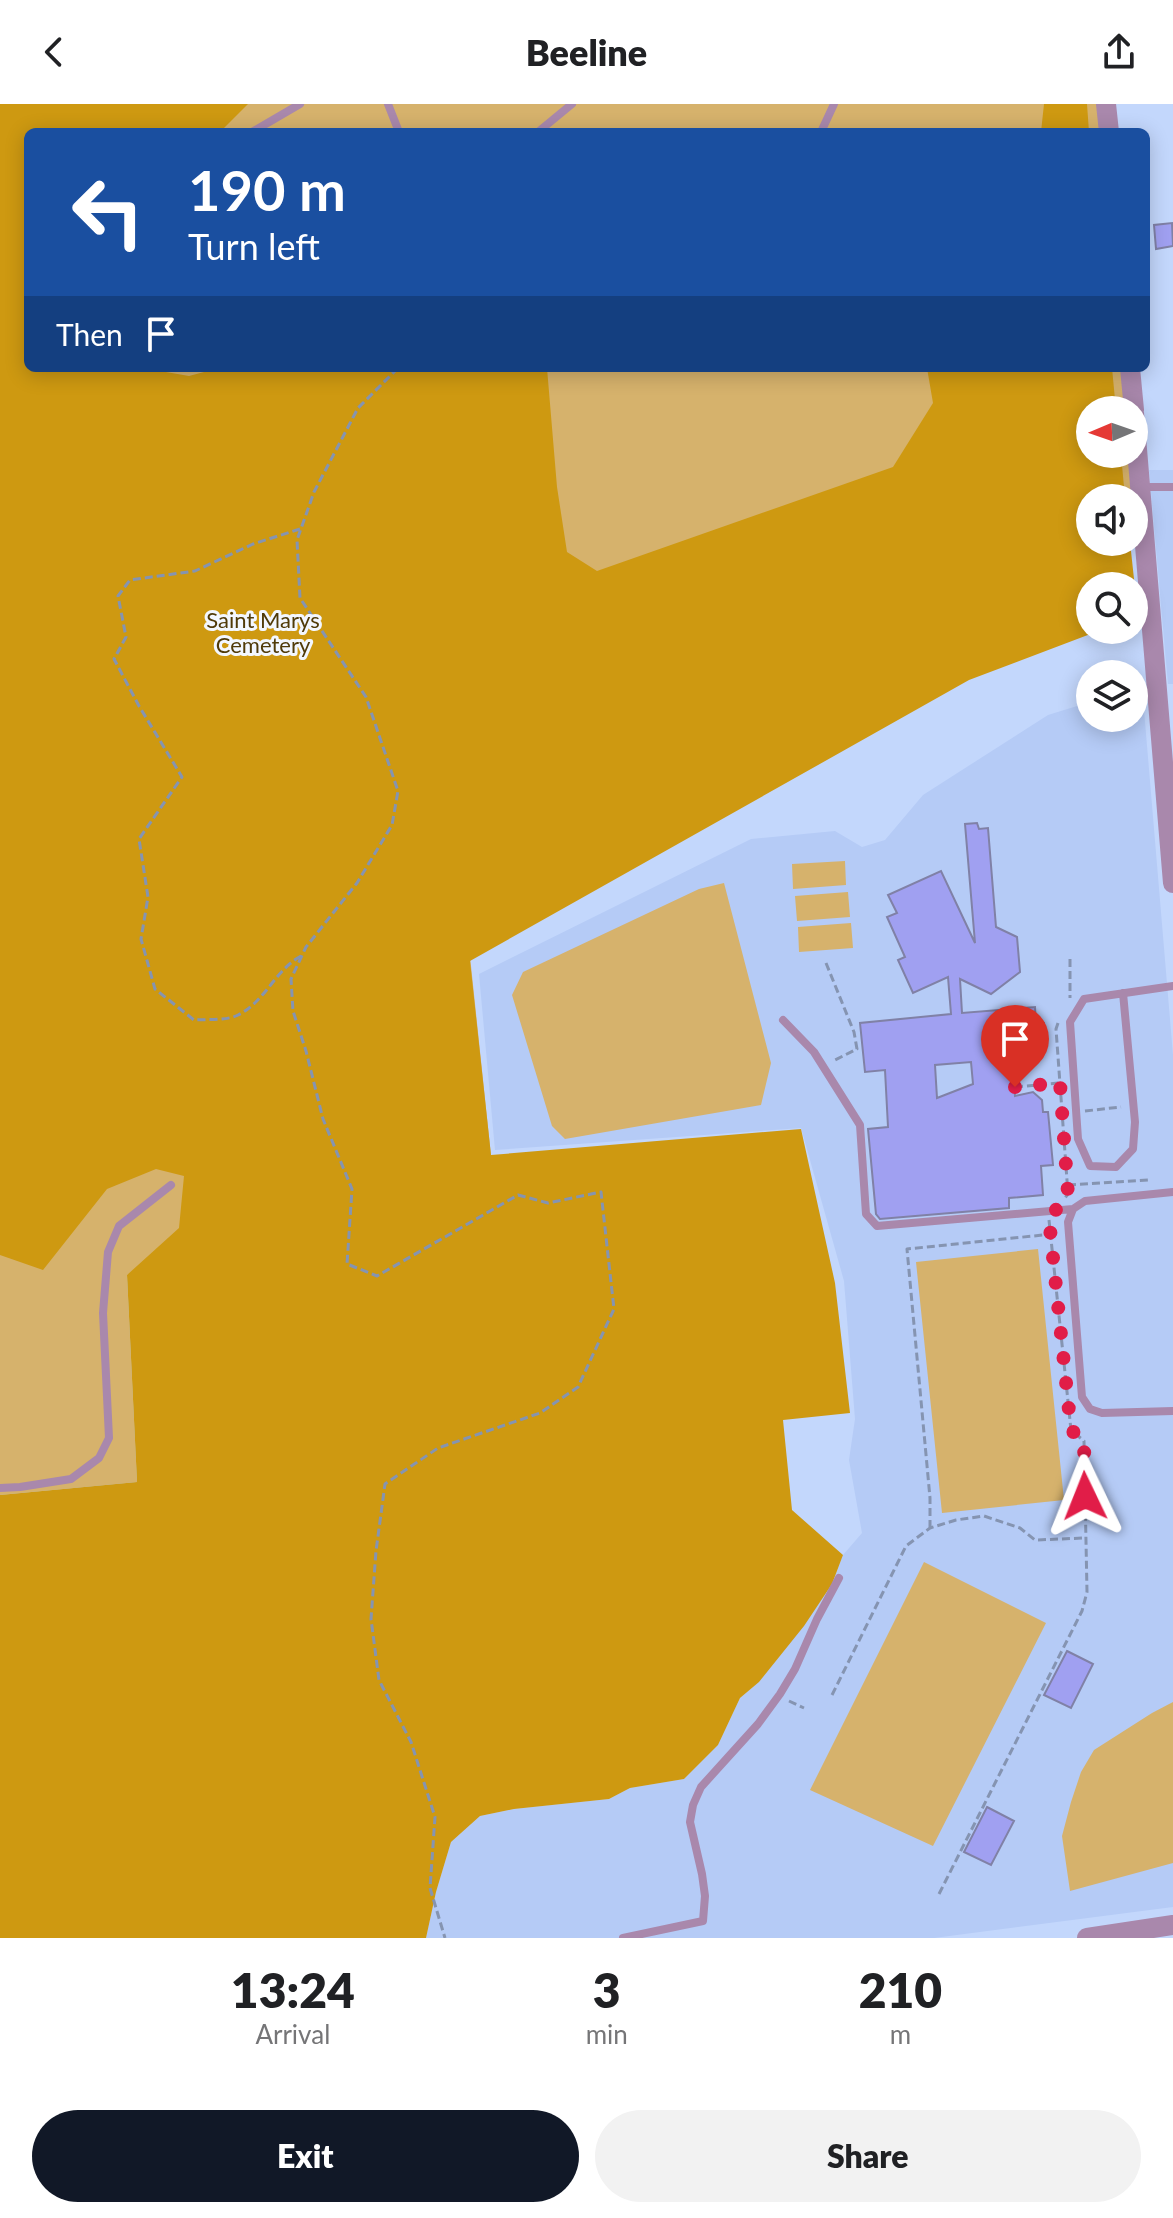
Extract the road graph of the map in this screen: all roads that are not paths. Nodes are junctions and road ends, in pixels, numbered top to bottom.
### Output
1 (300, 104) edge
2 (388, 104) edge
3 (572, 104) edge
4 (834, 104) edge
5 (1106, 104) edge
6 (259, 128) edge
7 (397, 128) edge
8 (543, 128) edge
9 (823, 128) edge
10 (1109, 128) edge
11 (1130, 372) edge
12 (1133, 396) edge
13 (1148, 487) edge
14 (1173, 487) edge
15 (1147, 556) edge
16 (1168, 747) edge
17 (1173, 883) edge
18 (1173, 986) edge
19 (1123, 993) junction
20 (783, 1020) dead end
21 (171, 1185) dead end
22 (1173, 1192) edge
23 (1073, 1209) junction
24 (1173, 1411) edge
25 (0, 1488) edge
26 (839, 1578) dead end
27 (1173, 1925) edge
28 (623, 1938) edge
29 (1087, 1938) edge

1 - 6 lane
2 - 7 lane
3 - 8 lane
4 - 9 lane
5 - 10 street
11 - 12 street
13 - 14 lane
15 - 16 street
16 - 17 street
18 - 19 lane
19 - 19 lane
20 - 23 lane
21 - 25 lane
22 - 23 lane
23 - 24 lane
26 - 28 lane
27 - 29 street

